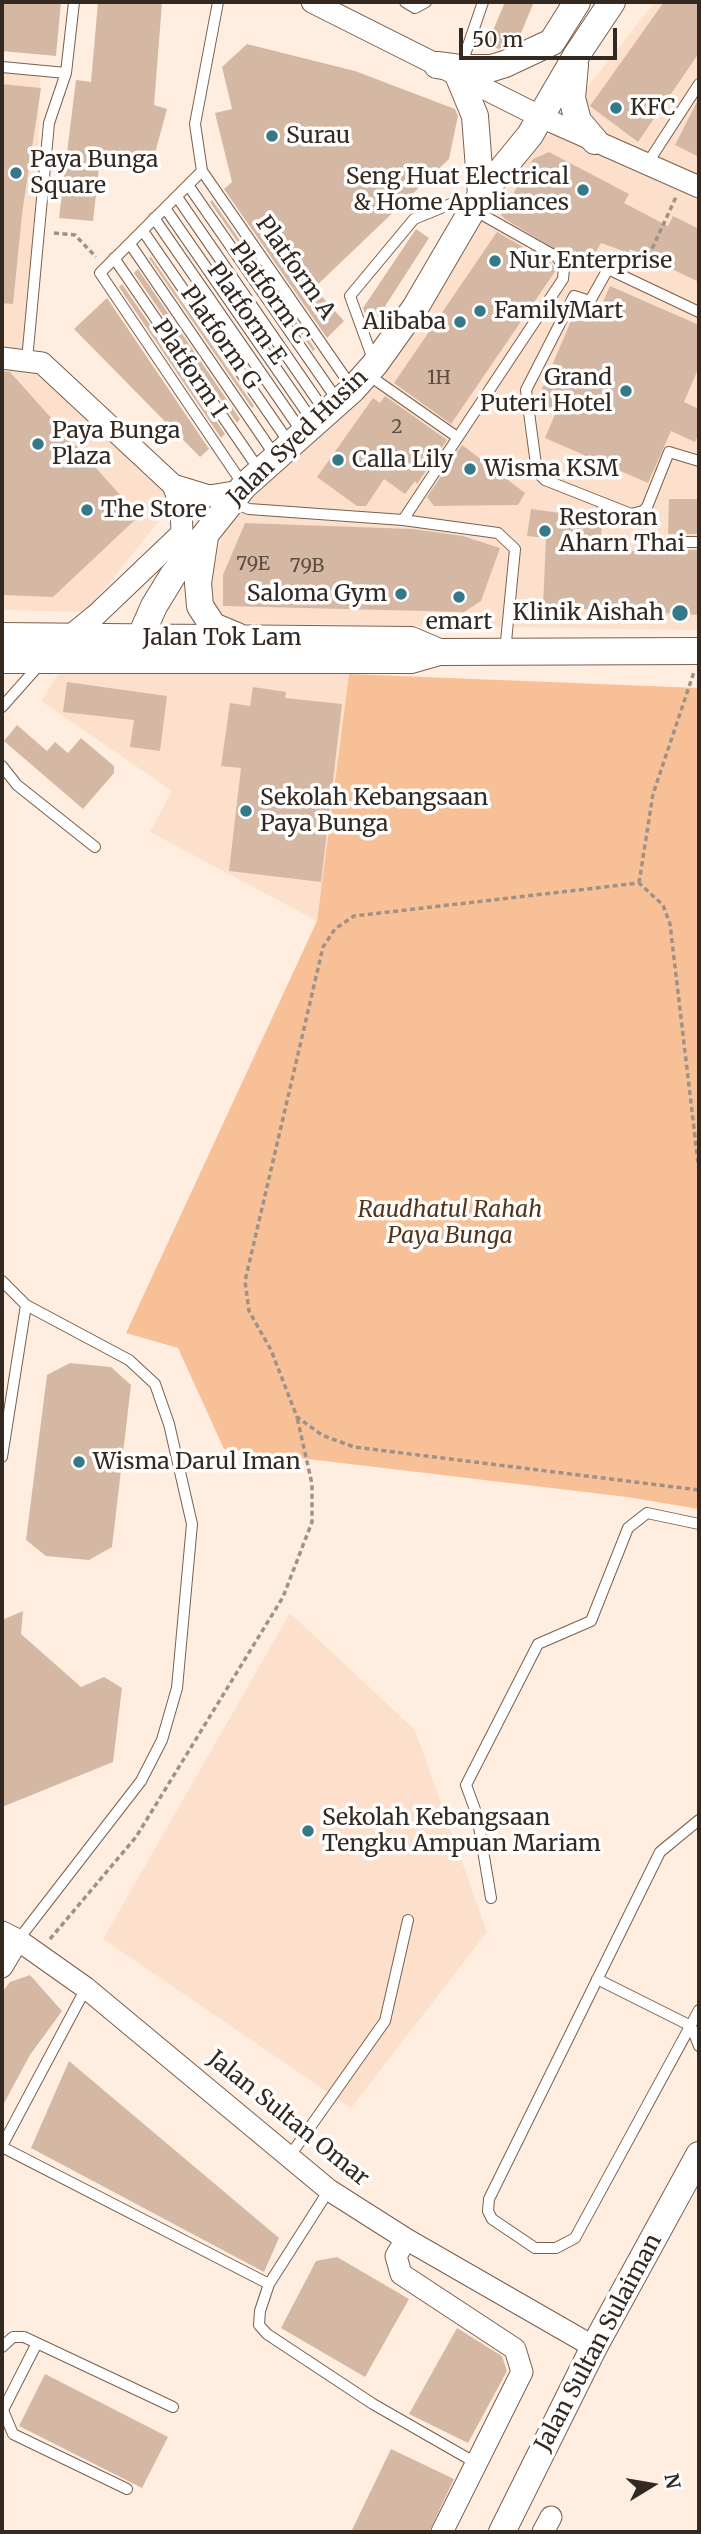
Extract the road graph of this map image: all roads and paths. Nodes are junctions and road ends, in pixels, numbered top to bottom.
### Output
1 (74, 2) edge
2 (218, 2) edge
3 (312, 2) edge
4 (405, 2) edge
5 (426, 2) edge
6 (482, 2) edge
7 (577, 2) edge
8 (612, 2) edge
9 (335, 8) edge
10 (576, 56) junction
11 (2, 67) edge
12 (452, 69) junction
13 (66, 73) junction
14 (699, 84) edge
15 (541, 117) junction
16 (595, 141) junction
17 (647, 164) junction
18 (202, 171) junction
19 (188, 185) junction
20 (699, 187) edge
21 (678, 192) dead end
22 (177, 197) junction
23 (477, 201) junction
24 (165, 208) junction
25 (154, 218) junction
26 (38, 231) junction
27 (143, 231) junction
28 (130, 244) junction
29 (86, 246) dead end
30 (114, 258) junction
31 (645, 264) dead end
32 (699, 312) edge
33 (2, 358) edge
34 (27, 360) junction
35 (301, 435) junction
36 (457, 437) junction
37 (699, 461) edge
38 (173, 485) junction
39 (403, 520) junction
40 (205, 532) junction
41 (656, 542) dead end
42 (699, 542) edge
43 (2, 636) edge
44 (69, 637) junction
45 (243, 638) junction
46 (140, 649) junction
47 (439, 652) junction
48 (505, 652) junction
49 (2, 660) edge
50 (697, 660) edge
51 (43, 661) junction
52 (2, 707) edge
53 (2, 766) edge
54 (95, 847) dead end
55 (639, 883) junction
56 (699, 1171) edge
57 (2, 1281) edge
58 (26, 1305) junction
59 (296, 1417) junction
60 (2, 1457) edge
61 (699, 1490) edge
62 (699, 1524) edge
63 (699, 1820) edge
64 (491, 1898) dead end
65 (408, 1920) dead end
66 (10, 1936) edge
67 (38, 1954) junction
68 (2, 1967) edge
69 (597, 1979) junction
70 (86, 1988) junction
71 (699, 2010) edge
72 (691, 2026) junction
73 (699, 2046) edge
74 (2, 2147) edge
75 (699, 2155) edge
76 (289, 2157) junction
77 (329, 2190) junction
78 (406, 2239) junction
79 (269, 2284) junction
80 (37, 2343) junction
81 (2, 2347) edge
82 (594, 2347) junction
83 (173, 2407) dead end
84 (3, 2409) edge
85 (477, 2463) junction
86 (127, 2489) dead end
87 (442, 2532) edge
88 (502, 2532) edge

1 - 13 lane
2 - 18 lane
3 - 9 street
4 - 5 lane
6 - 12 lane
7 - 12 street
8 - 10 street, Jalan Syed Husin
9 - 12 street
10 - 15 street, Jalan Syed Husin
10 - 16 street
11 - 13 lane
12 - 15 street
12 - 23 street
13 - 26 lane
14 - 17 lane
15 - 16 street
15 - 23 street, Jalan Syed Husin
16 - 17 street
17 - 20 street
18 - 19 lane
18 - 35 lane, Platform A
19 - 22 lane
19 - 35 lane
21 - 31 path
22 - 24 lane
22 - 35 lane, Platform C
23 - 35 street, Jalan Syed Husin
23 - 35 lane
23 - 36 lane
24 - 25 lane
24 - 35 lane
25 - 27 lane
25 - 35 lane, Platform E
26 - 29 path
26 - 34 lane
27 - 28 lane
27 - 35 lane
28 - 30 lane
28 - 35 lane, Platform G
30 - 35 lane
30 - 35 lane, Platform I
32 - 37 lane
33 - 34 street
34 - 38 street
35 - 36 lane
35 - 38 street
35 - 39 lane
35 - 40 street, Jalan Syed Husin
36 - 39 lane
38 - 44 street
39 - 48 lane
40 - 45 street
40 - 46 street, Jalan Syed Husin
41 - 42 lane
43 - 44 street, Jalan Tok Lam
44 - 46 street, Jalan Tok Lam
45 - 46 street, Jalan Tok Lam
45 - 47 street, Jalan Tok Lam
46 - 47 street, Jalan Tok Lam
46 - 51 street, Jalan Tok Lam
47 - 48 street, Jalan Tok Lam
48 - 50 street, Jalan Tok Lam
49 - 51 street, Jalan Tok Lam
50 - 55 path
51 - 52 lane
53 - 54 lane
55 - 56 path
55 - 59 path
57 - 58 lane
58 - 60 lane
58 - 66 lane
59 - 61 path
59 - 67 path
62 - 64 lane
63 - 69 lane
65 - 76 lane
66 - 67 street, Jalan Sultan Omar
66 - 68 street
67 - 70 street, Jalan Sultan Omar
69 - 72 lane
69 - 72 lane
70 - 74 lane
70 - 76 street, Jalan Sultan Omar
71 - 72 lane
72 - 73 lane
74 - 79 lane
75 - 82 street, Jalan Sultan Sulaiman
76 - 77 street, Jalan Sultan Omar
77 - 78 street, Jalan Sultan Omar
77 - 79 lane
78 - 82 street, Jalan Sultan Omar
78 - 85 street
79 - 85 lane
80 - 81 lane
80 - 83 lane
80 - 84 lane
82 - 88 street, Jalan Sultan Sulaiman
84 - 86 lane
85 - 87 street

